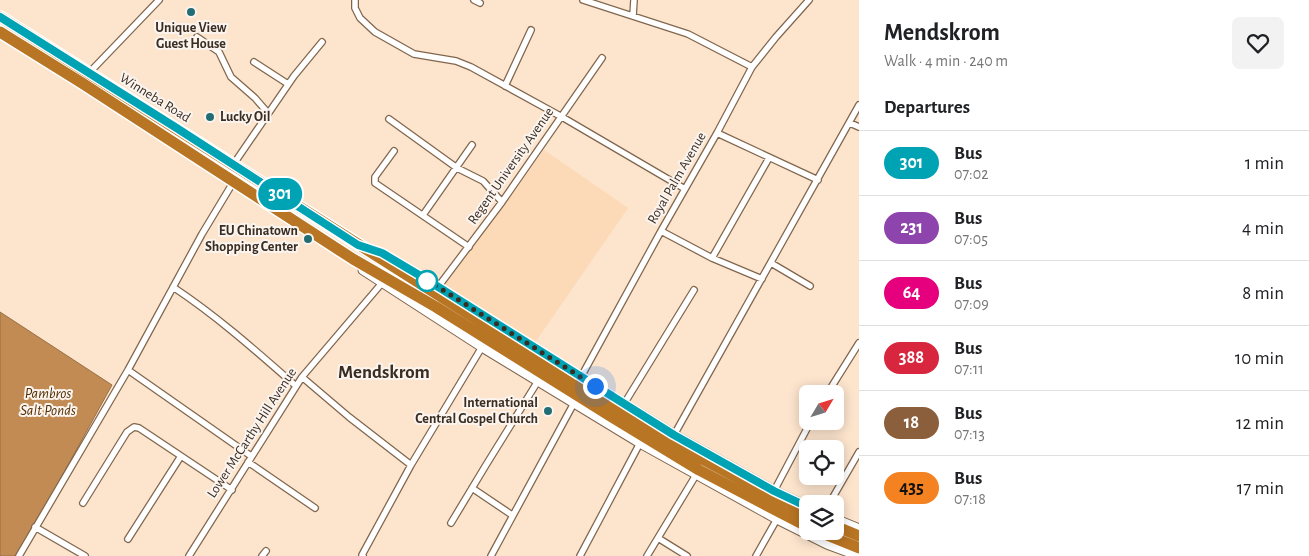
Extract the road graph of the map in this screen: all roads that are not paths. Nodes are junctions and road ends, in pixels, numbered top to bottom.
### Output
1 (160, 0) edge
2 (356, 0) edge
3 (583, 0) edge
4 (634, 0) edge
5 (809, 0) edge
6 (633, 16) junction
7 (0, 17) edge
8 (531, 30) dead end
9 (0, 32) edge
10 (197, 37) dead end
11 (322, 42) dead end
12 (602, 58) dead end
13 (254, 62) dead end
14 (752, 67) junction
15 (88, 74) junction
16 (288, 84) junction
17 (505, 86) junction
18 (859, 105) edge
19 (268, 113) junction
20 (562, 117) junction
21 (389, 119) dead end
22 (850, 122) junction
23 (175, 127) junction
24 (859, 127) edge
25 (718, 134) junction
26 (170, 140) junction
27 (472, 145) dead end
28 (394, 151) dead end
29 (769, 158) junction
30 (233, 165) junction
31 (457, 168) junction
32 (818, 180) junction
33 (234, 181) junction
34 (685, 189) junction
35 (502, 202) junction
36 (423, 215) junction
37 (661, 231) junction
38 (358, 245) junction
39 (469, 247) junction
40 (712, 258) junction
41 (353, 259) junction
42 (771, 263) junction
43 (762, 279) junction
44 (382, 283) junction
45 (810, 286) dead end
46 (173, 287) junction
47 (438, 287) junction
48 (694, 290) dead end
49 (859, 343) edge
50 (482, 347) junction
51 (128, 370) junction
52 (302, 377) junction
53 (581, 377) junction
54 (538, 381) junction
55 (833, 385) edge
56 (296, 386) junction
57 (574, 403) junction
58 (624, 404) junction
59 (806, 430) edge
60 (674, 435) junction
61 (640, 443) junction
62 (859, 452) edge
63 (180, 456) junction
64 (251, 456) junction
65 (248, 462) junction
66 (411, 465) junction
67 (696, 475) junction
68 (736, 484) junction
69 (472, 488) junction
70 (232, 490) junction
71 (774, 491) junction
72 (834, 495) edge
73 (83, 503) dead end
74 (799, 503) edge
75 (315, 508) dead end
76 (799, 511) edge
77 (512, 515) junction
78 (777, 519) junction
79 (799, 522) edge
80 (844, 522) edge
81 (451, 524) dead end
82 (35, 527) junction
83 (859, 529) edge
84 (844, 530) edge
85 (859, 536) edge
86 (658, 538) junction
87 (128, 539) dead end
88 (839, 540) edge
89 (859, 548) edge
90 (19, 556) edge
91 (85, 556) edge
92 (189, 556) edge
93 (362, 556) edge
94 (491, 556) edge
95 (580, 556) edge
96 (647, 556) edge
97 (687, 556) edge
98 (756, 556) edge
99 (859, 556) edge

1 - 15 street
2 - 17 street
3 - 6 street
4 - 6 street
5 - 14 street, Royal Palm Avenue
6 - 14 street
7 - 15 highway, Winneba Road
8 - 17 street
9 - 26 highway, Winneba Road
10 - 19 street
11 - 16 street
12 - 20 street, Regent University Avenue
13 - 16 street
14 - 25 street, Royal Palm Avenue
15 - 23 highway, Winneba Road
16 - 19 street
17 - 20 street
18 - 22 street
19 - 30 street
20 - 34 street
20 - 35 street, Regent University Avenue
21 - 31 street
22 - 24 street
22 - 32 street
23 - 26 highway
23 - 30 highway, Winneba Road
25 - 29 street
25 - 34 street, Royal Palm Avenue
26 - 33 highway, Winneba Road
27 - 31 street
28 - 36 street
29 - 32 street
29 - 40 street
30 - 38 highway, Winneba Road
31 - 35 street
31 - 36 street
32 - 42 street
33 - 41 highway, Winneba Road
33 - 46 street
34 - 37 street, Royal Palm Avenue
35 - 39 street, Regent University Avenue
36 - 39 street
37 - 40 street
37 - 53 street, Royal Palm Avenue
38 - 47 street
38 - 68 highway, Winneba Road
39 - 47 street, Regent University Avenue
40 - 43 street
41 - 44 street
41 - 68 highway, Winneba Road
42 - 43 street
42 - 45 street
43 - 60 street
44 - 50 street
44 - 52 street, Lower McCarthy Hill Avenue
46 - 51 street
46 - 56 street
47 - 53 street
48 - 58 street
49 - 55 street
50 - 54 street
50 - 66 street
51 - 64 street
51 - 82 street
52 - 56 street, Lower McCarthy Hill Avenue
52 - 66 street
53 - 58 street
54 - 57 street
54 - 69 street
56 - 64 street, Lower McCarthy Hill Avenue
57 - 61 street
57 - 77 street
58 - 60 street
59 - 71 street
60 - 68 street
61 - 67 street
61 - 95 street
62 - 72 street
63 - 70 street
63 - 73 street
63 - 87 street
64 - 65 street, Lower McCarthy Hill Avenue
65 - 70 street, Lower McCarthy Hill Avenue
65 - 75 street
66 - 93 street
67 - 68 street
67 - 86 street
68 - 71 street
68 - 76 highway, Winneba Road
68 - 78 street
68 - 79 highway, Winneba Road
69 - 77 street
69 - 81 street
70 - 92 street, Lower McCarthy Hill Avenue
71 - 74 street
77 - 94 street
78 - 98 street
78 - 99 street
80 - 83 street
82 - 90 street
82 - 91 street
84 - 85 highway
86 - 96 street
86 - 97 street
88 - 89 highway

